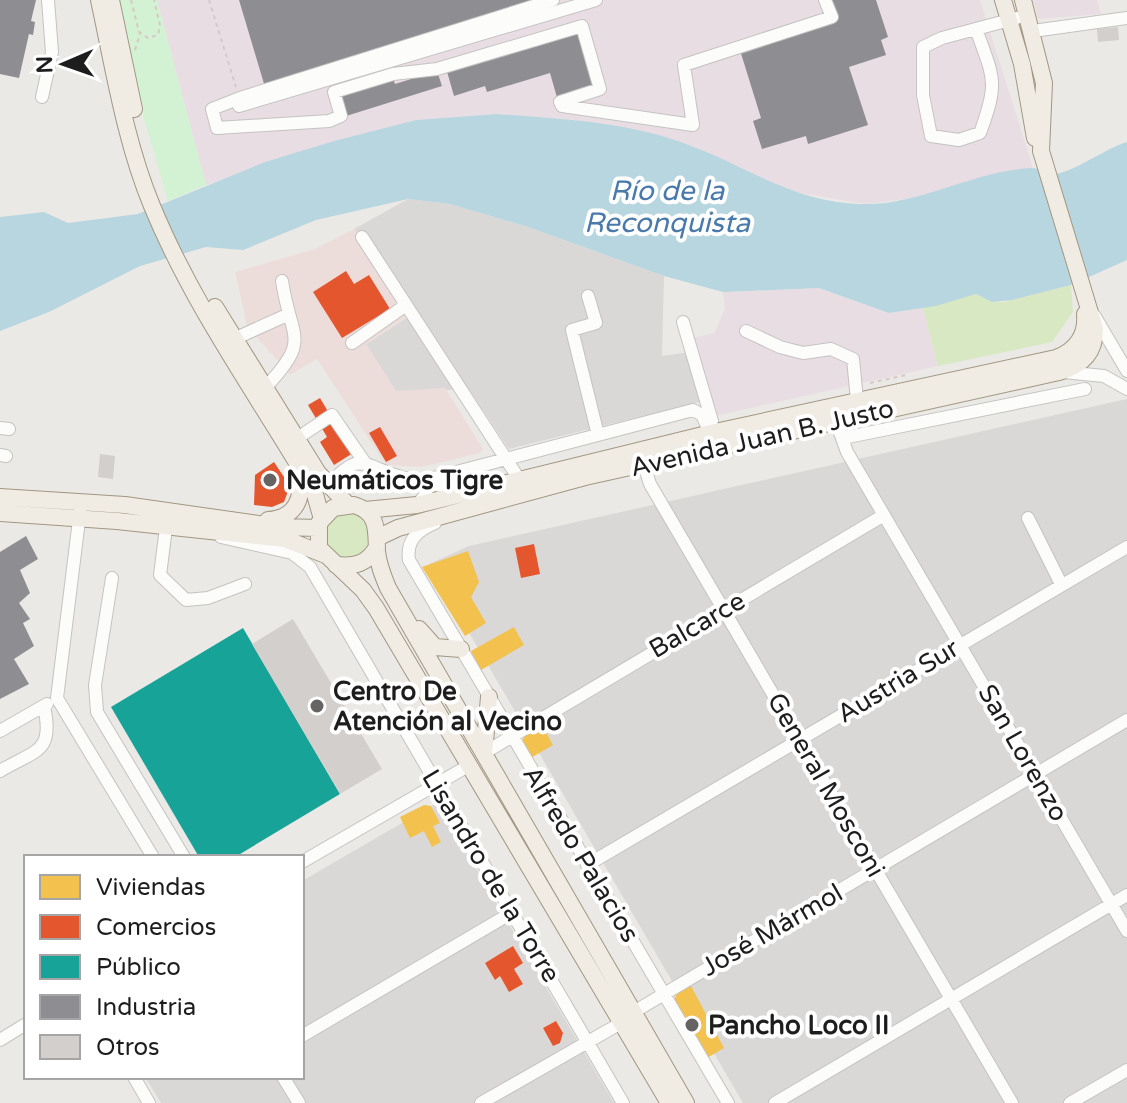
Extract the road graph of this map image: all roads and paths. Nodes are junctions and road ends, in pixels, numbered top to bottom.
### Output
1 (48, 0) edge
2 (99, 0) edge
3 (111, 0) edge
4 (131, 0) edge
5 (154, 0) edge
6 (209, 0) edge
7 (553, 0) edge
8 (596, 0) edge
9 (825, 0) edge
10 (1003, 0) edge
11 (1028, 15) edge
12 (1127, 18) edge
13 (1009, 20) junction
14 (976, 29) junction
15 (42, 97) dead end
16 (240, 98) junction
17 (213, 114) junction
18 (132, 125) junction
19 (1039, 153) junction
20 (362, 237) dead end
21 (282, 281) dead end
22 (588, 296) dead end
23 (1087, 303) junction
24 (406, 305) junction
25 (287, 315) junction
26 (683, 322) dead end
27 (218, 323) junction
28 (746, 331) dead end
29 (234, 339) junction
30 (1112, 341) junction
31 (352, 343) dead end
32 (1127, 349) edge
33 (1127, 371) edge
34 (1059, 372) junction
35 (265, 388) junction
36 (1085, 389) dead end
37 (1127, 389) edge
38 (857, 400) junction
39 (833, 414) junction
40 (712, 433) junction
41 (598, 435) junction
42 (843, 438) junction
43 (292, 444) junction
44 (506, 459) junction
45 (365, 463) junction
46 (644, 465) junction
47 (519, 479) junction
48 (422, 481) junction
49 (327, 486) junction
50 (0, 497) edge
51 (472, 499) junction
52 (347, 504) junction
53 (417, 505) junction
54 (80, 510) junction
55 (365, 510) junction
56 (0, 513) edge
57 (884, 515) junction
58 (1028, 518) dead end
59 (246, 520) junction
60 (320, 523) junction
61 (166, 528) junction
62 (194, 528) junction
63 (378, 542) junction
64 (1127, 547) edge
65 (329, 559) junction
66 (112, 578) dead end
67 (245, 584) dead end
68 (1061, 584) junction
69 (723, 610) junction
70 (409, 625) junction
71 (961, 645) junction
72 (461, 649) junction
73 (489, 697) junction
74 (57, 698) junction
75 (44, 706) junction
76 (97, 712) junction
77 (1127, 720) edge
78 (74, 726) junction
79 (0, 731) edge
80 (510, 735) junction
81 (800, 739) junction
82 (484, 753) junction
83 (468, 766) junction
84 (0, 771) edge
85 (1036, 774) junction
86 (437, 784) junction
87 (152, 855) edge
88 (183, 855) edge
89 (304, 861) edge
90 (587, 865) junction
91 (876, 869) junction
92 (1127, 895) edge
93 (1112, 904) junction
94 (513, 912) junction
95 (1127, 931) edge
96 (664, 994) junction
97 (952, 999) junction
98 (627, 1018) junction
99 (24, 1025) edge
100 (304, 1035) edge
101 (0, 1040) edge
102 (588, 1041) junction
103 (1127, 1070) edge
104 (135, 1079) edge
105 (284, 1079) edge
106 (149, 1103) edge
107 (299, 1103) edge
108 (481, 1103) edge
109 (623, 1103) edge
110 (669, 1103) edge
111 (686, 1103) edge
112 (728, 1103) edge
113 (775, 1103) edge
114 (1012, 1103) edge
115 (1070, 1103) edge

1 - 15 street
2 - 18 main road
3 - 18 main road
4 - 5 path
6 - 16 path
7 - 16 street
8 - 17 street
9 - 17 street
10 - 13 main road
11 - 12 street
11 - 13 street
11 - 19 main road
13 - 14 street
13 - 19 main road
14 - 14 street
16 - 17 street
18 - 27 main road
19 - 23 main road
20 - 24 street
21 - 25 street
22 - 41 street
23 - 30 street
23 - 34 main road, Avenida Juan B. Justo
23 - 38 main road
24 - 31 street
24 - 44 street
25 - 29 street
25 - 35 street
26 - 40 street
27 - 29 main road
27 - 43 main road
28 - 38 street
29 - 35 main road
30 - 32 street
30 - 33 street
34 - 37 street
34 - 39 main road, Avenida Juan B. Justo
35 - 43 main road
36 - 42 street
38 - 39 main road
39 - 40 main road, Avenida Juan B. Justo
39 - 42 street, San Lorenzo
39 - 46 main road, Avenida Juan B. Justo
40 - 41 street
40 - 47 main road, Avenida Juan B. Justo
41 - 44 street
42 - 57 street, San Lorenzo
43 - 45 street
43 - 49 main road
43 - 59 main road
43 - 60 main road
44 - 47 street
44 - 48 street
45 - 48 street
45 - 49 street
46 - 51 main road, Avenida Juan B. Justo
46 - 69 street, General Mosconi
47 - 51 main road, Avenida Juan B. Justo
48 - 51 street
48 - 53 street
49 - 52 main road
50 - 54 main road
51 - 53 main road, Avenida Juan B. Justo
51 - 63 main road, Avenida Juan B. Justo
51 - 72 street, Alfredo Palacios
52 - 55 main road
52 - 60 main road
53 - 55 main road, Avenida Juan B. Justo
54 - 56 main road
54 - 59 main road
54 - 61 main road
54 - 74 street
55 - 63 main road
57 - 69 street, Balcarce
57 - 71 street, San Lorenzo
58 - 68 street
59 - 60 main road
60 - 65 main road
61 - 62 main road
61 - 67 street
62 - 65 main road
62 - 86 street, Lisandro de la Torre
63 - 65 main road
63 - 70 main road
64 - 68 street, Austria Sur
65 - 83 main road
66 - 76 street
68 - 71 street, Austria Sur
69 - 80 street, Balcarce
69 - 81 street, General Mosconi
70 - 72 main road
70 - 82 main road
71 - 81 street, Austria Sur
71 - 85 street, San Lorenzo
72 - 73 street, Alfredo Palacios
73 - 80 street, Alfredo Palacios
73 - 82 main road
74 - 75 street
74 - 78 street
75 - 79 street
75 - 84 street
76 - 78 street
76 - 88 street
77 - 85 street, José Mármol
78 - 87 street
80 - 82 street, Balcarce
80 - 90 street, Alfredo Palacios
81 - 90 street, Austria Sur
81 - 91 street, General Mosconi
82 - 98 main road
83 - 86 street
83 - 98 main road
85 - 91 street, José Mármol
85 - 93 street, San Lorenzo
86 - 89 street
86 - 94 street, Lisandro de la Torre
90 - 96 street, Alfredo Palacios
91 - 96 street, José Mármol
91 - 97 street, General Mosconi
92 - 93 street
93 - 95 street, San Lorenzo
93 - 97 street
94 - 100 street
94 - 102 street, Lisandro de la Torre
96 - 98 street, José Mármol
96 - 112 street, Alfredo Palacios
97 - 113 street
97 - 114 street, General Mosconi
98 - 102 street, José Mármol
98 - 110 main road
98 - 111 main road
99 - 101 street
102 - 108 street, José Mármol
102 - 109 street, Lisandro de la Torre
103 - 115 street
104 - 106 street
105 - 107 street

